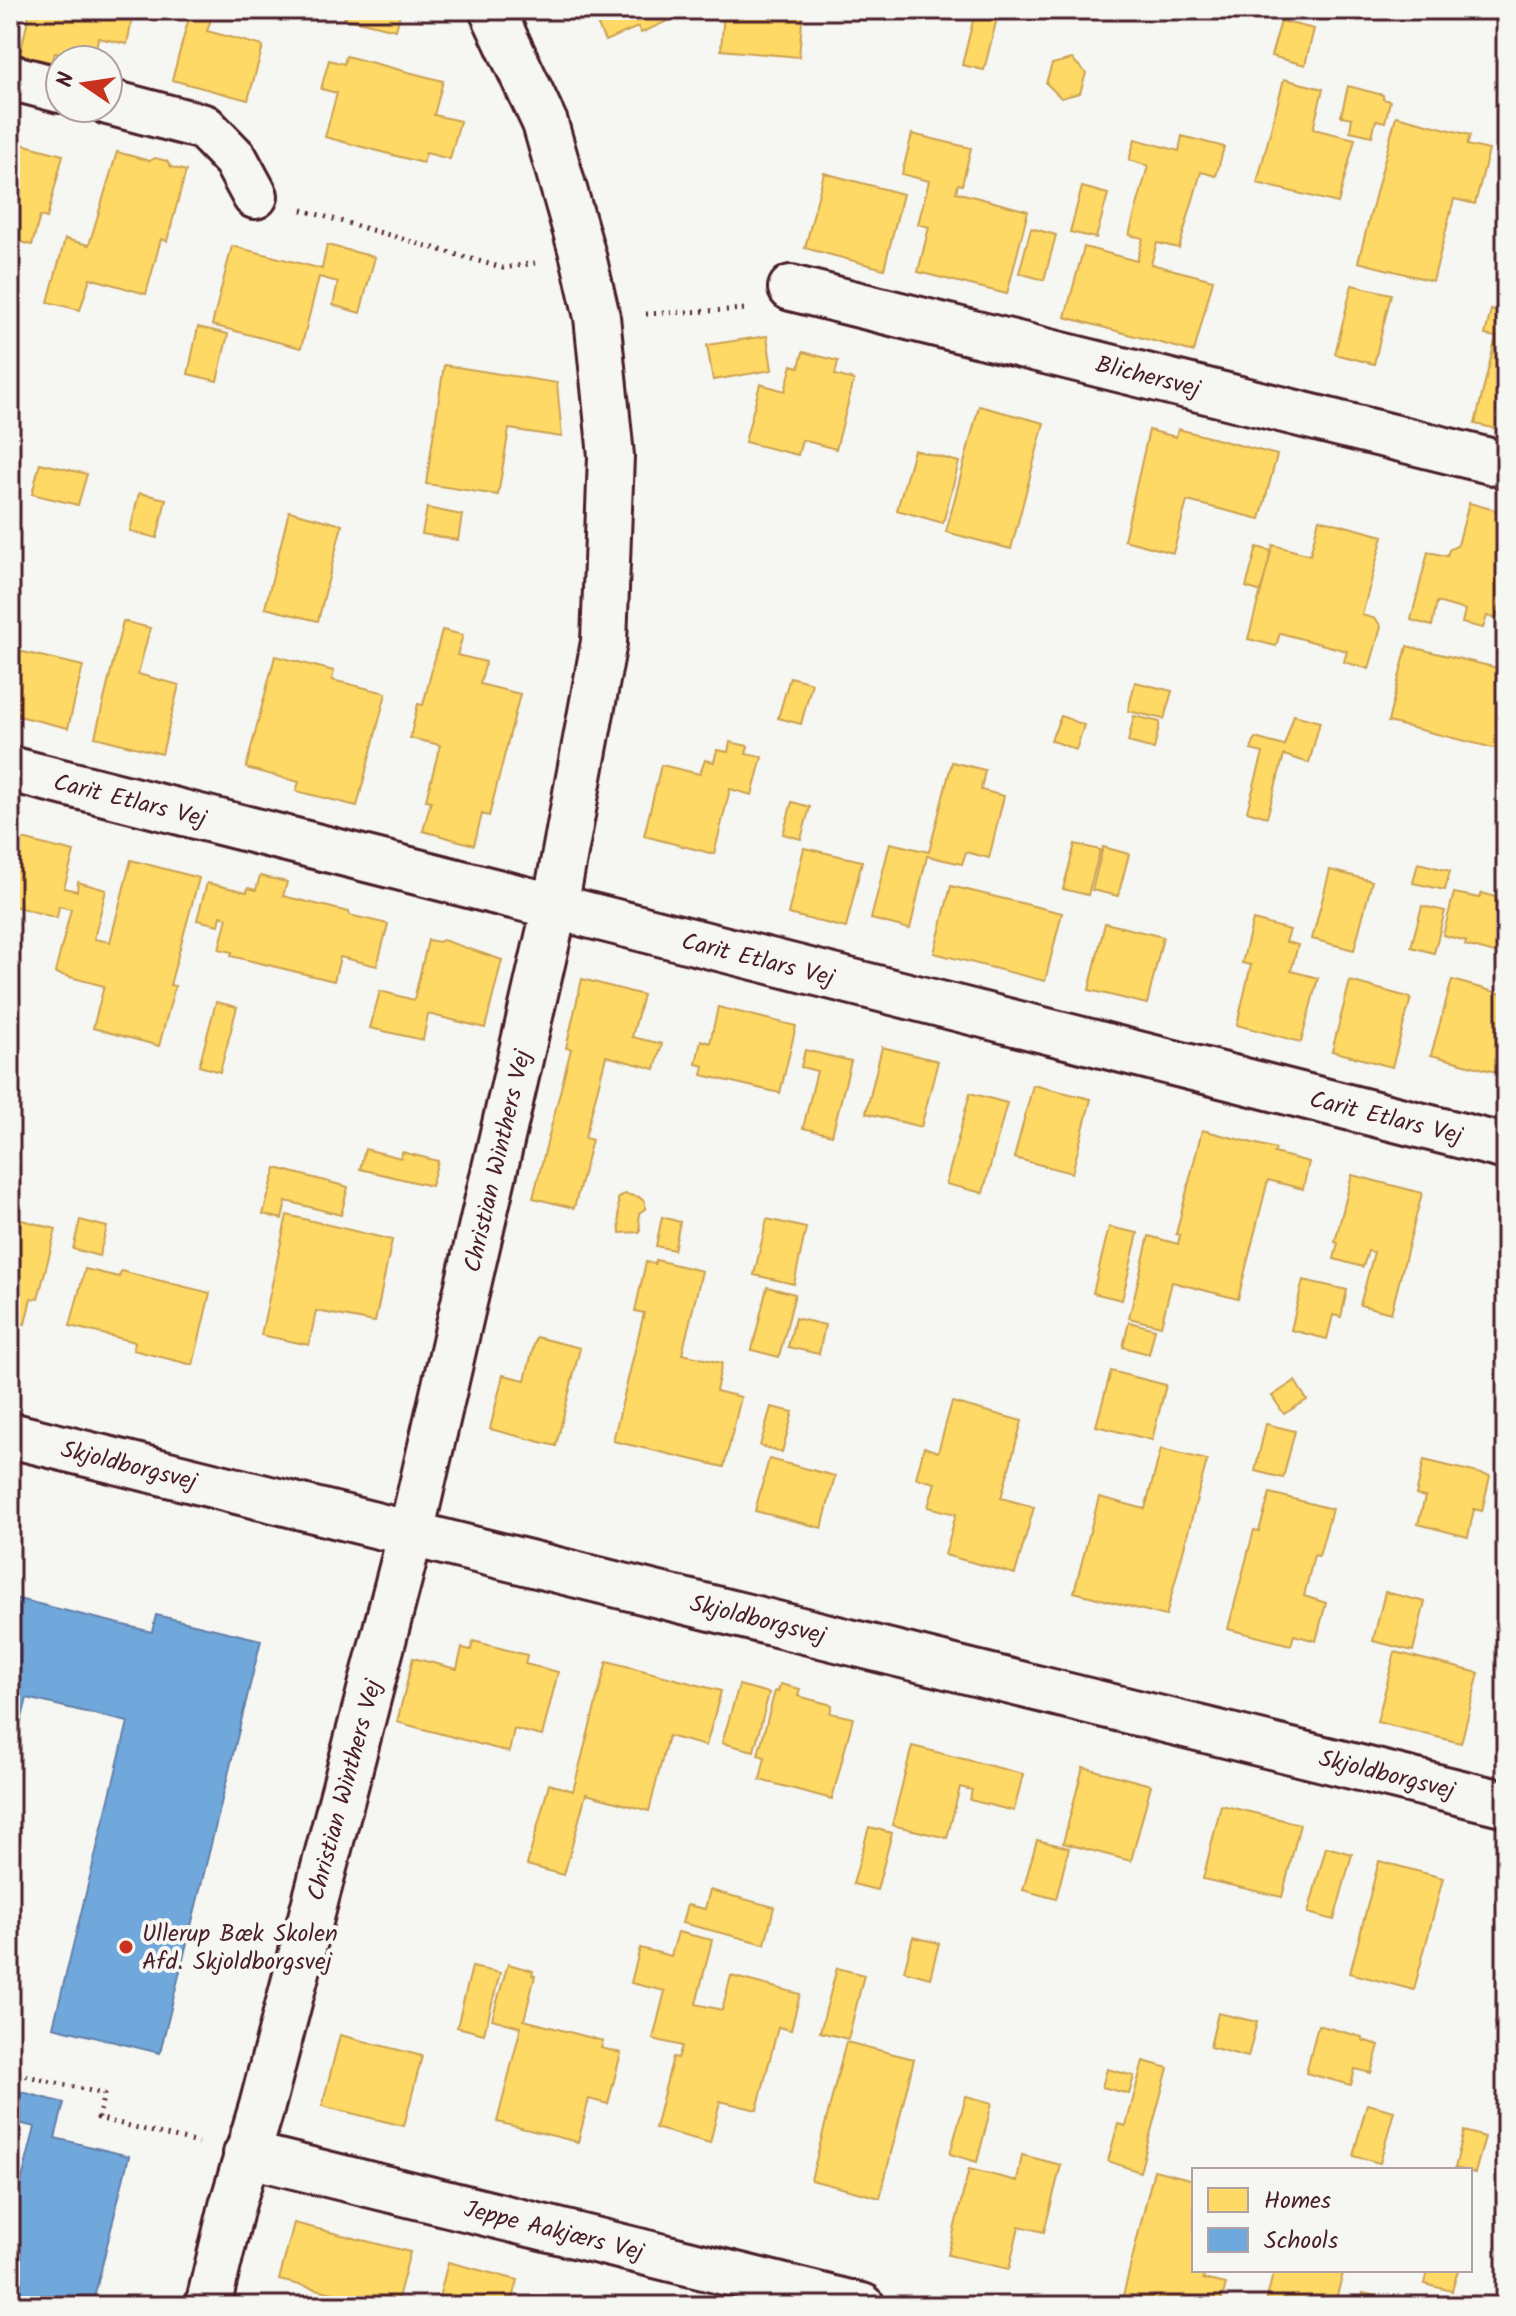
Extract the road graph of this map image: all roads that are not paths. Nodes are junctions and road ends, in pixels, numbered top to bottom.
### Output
1 (492, 10) edge
2 (10, 77) edge
3 (44, 86) edge
4 (124, 106) edge
5 (255, 196) road end
6 (791, 288) road end
7 (1506, 465) edge
8 (10, 769) edge
9 (555, 907) junction
10 (1506, 1147) edge
11 (10, 1435) edge
12 (411, 1533) junction
13 (1506, 1804) edge
14 (246, 2154) junction
15 (208, 2306) edge
16 (862, 2306) edge

1 - 9 street, Christian Winthers Vej
2 - 3 street
4 - 5 street
6 - 7 street, Blichersvej
8 - 9 street, Carit Etlars Vej
9 - 10 street, Carit Etlars Vej
9 - 12 street, Christian Winthers Vej
11 - 12 street, Skjoldborgsvej
12 - 13 street, Skjoldborgsvej
12 - 14 street, Christian Winthers Vej
14 - 15 street, Christian Winthers Vej
14 - 16 street, Jeppe Aakjærs Vej

